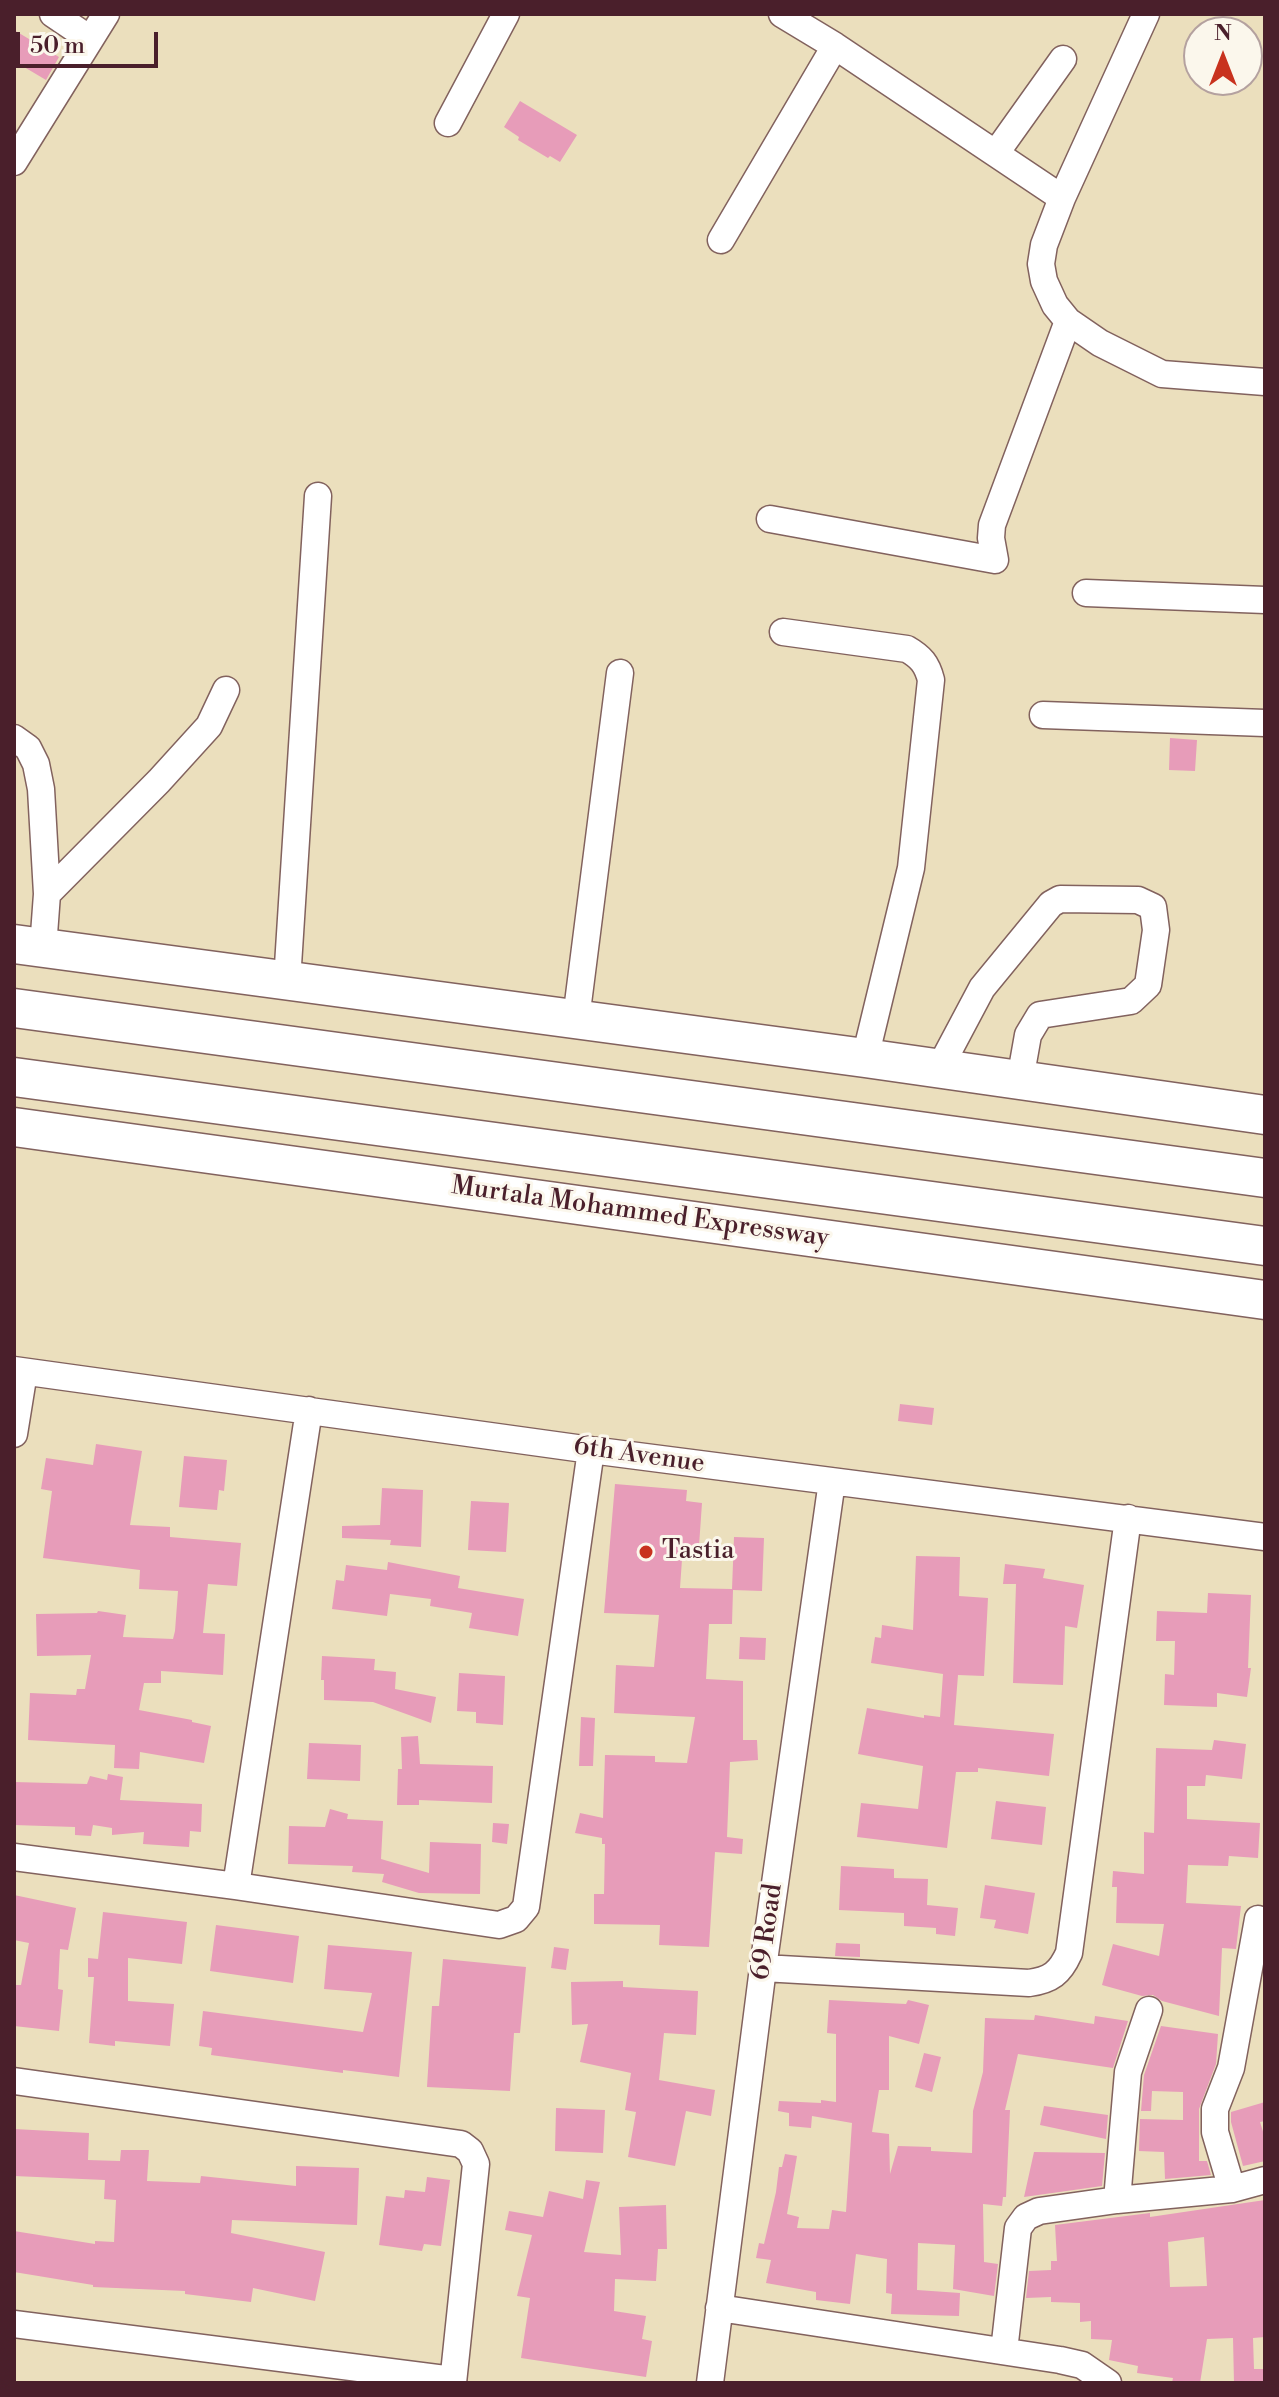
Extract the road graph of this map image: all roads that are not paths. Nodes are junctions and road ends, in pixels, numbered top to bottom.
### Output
1 (53, 14) edge
2 (106, 14) edge
3 (506, 14) edge
4 (782, 14) edge
5 (1146, 14) edge
6 (90, 39) junction
7 (835, 46) junction
8 (1063, 59) dead end
9 (448, 123) dead end
10 (996, 153) junction
11 (14, 162) edge
12 (1062, 198) junction
13 (721, 240) dead end
14 (1068, 321) junction
15 (1265, 382) edge
16 (318, 496) dead end
17 (770, 519) dead end
18 (1086, 593) dead end
19 (1265, 600) edge
20 (783, 632) dead end
21 (620, 673) dead end
22 (226, 690) dead end
23 (1043, 715) dead end
24 (1265, 723) edge
25 (14, 738) edge
26 (47, 894) junction
27 (29, 946) edge
28 (287, 981) junction
29 (14, 1008) edge
30 (576, 1019) junction
31 (865, 1058) junction
32 (939, 1069) junction
33 (14, 1077) edge
34 (1020, 1080) junction
35 (1265, 1115) edge
36 (14, 1127) edge
37 (1265, 1178) edge
38 (1265, 1246) edge
39 (1038, 1268) junction
40 (1265, 1300) edge
41 (1265, 1321) edge
42 (19, 1371) edge
43 (309, 1410) junction
44 (14, 1434) edge
45 (591, 1450) junction
46 (832, 1481) junction
47 (1128, 1518) junction
48 (1265, 1537) edge
49 (14, 1857) edge
50 (236, 1886) junction
51 (1258, 1919) dead end
52 (763, 1968) junction
53 (1149, 2010) dead end
54 (14, 2081) edge
55 (1265, 2180) edge
56 (1232, 2189) junction
57 (1117, 2200) junction
58 (719, 2308) junction
59 (14, 2324) edge
60 (1004, 2351) junction
61 (453, 2382) edge
62 (710, 2383) edge
63 (1108, 2383) edge

1 - 6 street
2 - 6 street
3 - 9 street
4 - 7 street
5 - 12 street
6 - 11 street
7 - 10 street
7 - 13 street
8 - 10 street
10 - 12 street
12 - 14 street
14 - 15 street
14 - 17 street
16 - 28 street
18 - 19 street
20 - 31 street
21 - 30 street
22 - 26 street
23 - 24 street
25 - 26 street
26 - 27 street
27 - 28 highway
28 - 30 highway
29 - 37 highway
30 - 31 highway
31 - 32 highway
32 - 34 highway
32 - 34 street
33 - 38 highway, Murtala Mohammed Expressway
34 - 35 highway
36 - 39 highway, Murtala Mohammed Expressway
39 - 40 highway, Murtala Mohammed Expressway
39 - 41 highway
42 - 43 street, 6th Avenue
42 - 44 street
43 - 45 street, 6th Avenue
43 - 50 street
45 - 46 street, 6th Avenue
45 - 50 street
46 - 47 street, 6th Avenue
46 - 52 street, 69 Road
47 - 48 street, 6th Avenue
47 - 52 street
49 - 50 street
51 - 56 street
52 - 58 street, 69 Road
53 - 57 street
54 - 61 street
55 - 56 street
56 - 57 street
57 - 60 street
58 - 60 street
58 - 62 street, 69 Road
59 - 61 street
60 - 63 street

